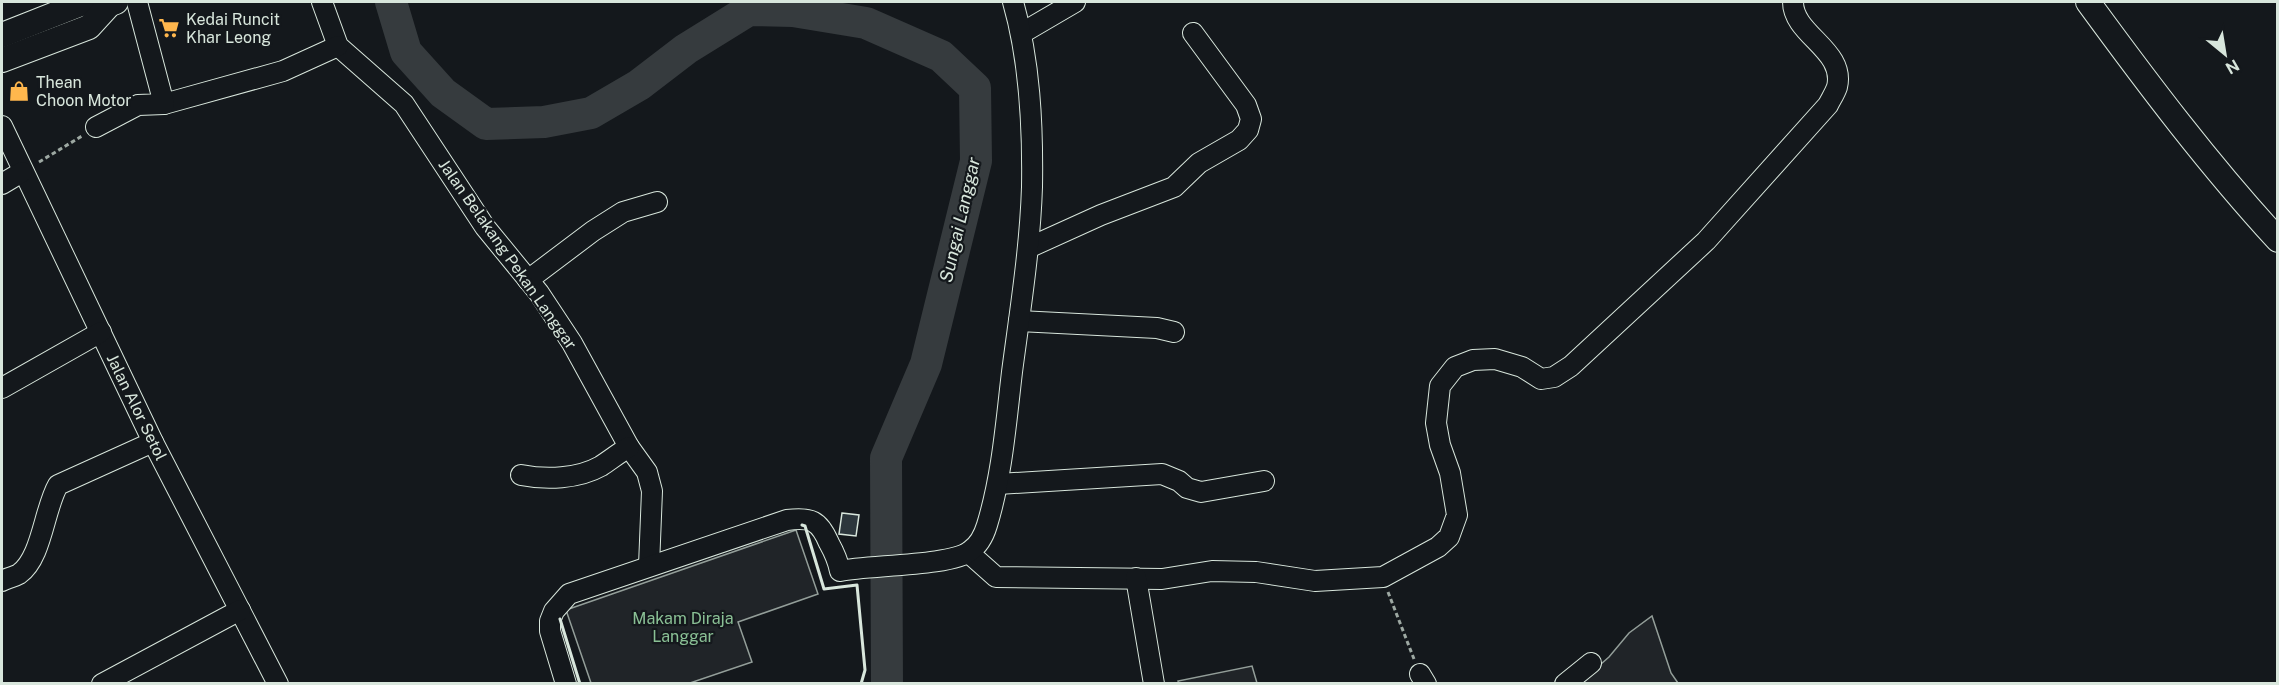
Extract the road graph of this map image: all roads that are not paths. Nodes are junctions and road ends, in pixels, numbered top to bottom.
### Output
1 (137, 2) edge
2 (322, 2) edge
3 (1013, 2) edge
4 (1075, 2) edge
5 (1793, 2) edge
6 (2088, 2) edge
7 (113, 3) edge
8 (1022, 33) junction
9 (1193, 33) dead end
10 (2, 35) edge
11 (338, 46) junction
12 (2, 60) edge
13 (164, 104) junction
14 (2, 126) edge
15 (96, 128) road end
16 (22, 172) junction
17 (2, 184) edge
18 (657, 202) dead end
19 (2277, 240) edge
20 (1028, 248) junction
21 (528, 280) junction
22 (1019, 321) junction
23 (100, 332) junction
24 (1174, 332) dead end
25 (2, 388) edge
26 (153, 442) junction
27 (628, 447) junction
28 (521, 475) dead end
29 (1264, 481) dead end
30 (998, 484) junction
31 (969, 553) junction
32 (650, 567) junction
33 (1136, 578) junction
34 (2, 581) edge
35 (240, 609) junction
36 (1591, 663) dead end
37 (102, 684) edge
38 (278, 684) edge
39 (566, 684) edge
40 (1154, 684) edge
41 (1565, 684) edge

1 - 13 street
2 - 11 street, Jalan Belakang Pekan Langgar
3 - 8 street
4 - 8 street
5 - 33 street
6 - 19 main road
7 - 10 main road
7 - 12 main road
8 - 20 street
9 - 20 street
11 - 13 street
11 - 21 street, Jalan Belakang Pekan Langgar
13 - 15 street
14 - 16 street, Jalan Alor Setol
16 - 17 street
16 - 23 street, Jalan Alor Setol
18 - 21 street
20 - 22 street
21 - 27 street, Jalan Belakang Pekan Langgar
22 - 24 street
22 - 30 street
23 - 25 street
23 - 26 street, Jalan Alor Setol
26 - 34 street
26 - 35 street, Jalan Alor Setol
27 - 28 street
27 - 32 street, Jalan Belakang Pekan Langgar
29 - 30 street
30 - 31 street
31 - 32 street
31 - 33 street
32 - 39 street
33 - 40 street
35 - 37 street
35 - 38 street, Jalan Alor Setol
36 - 41 street

